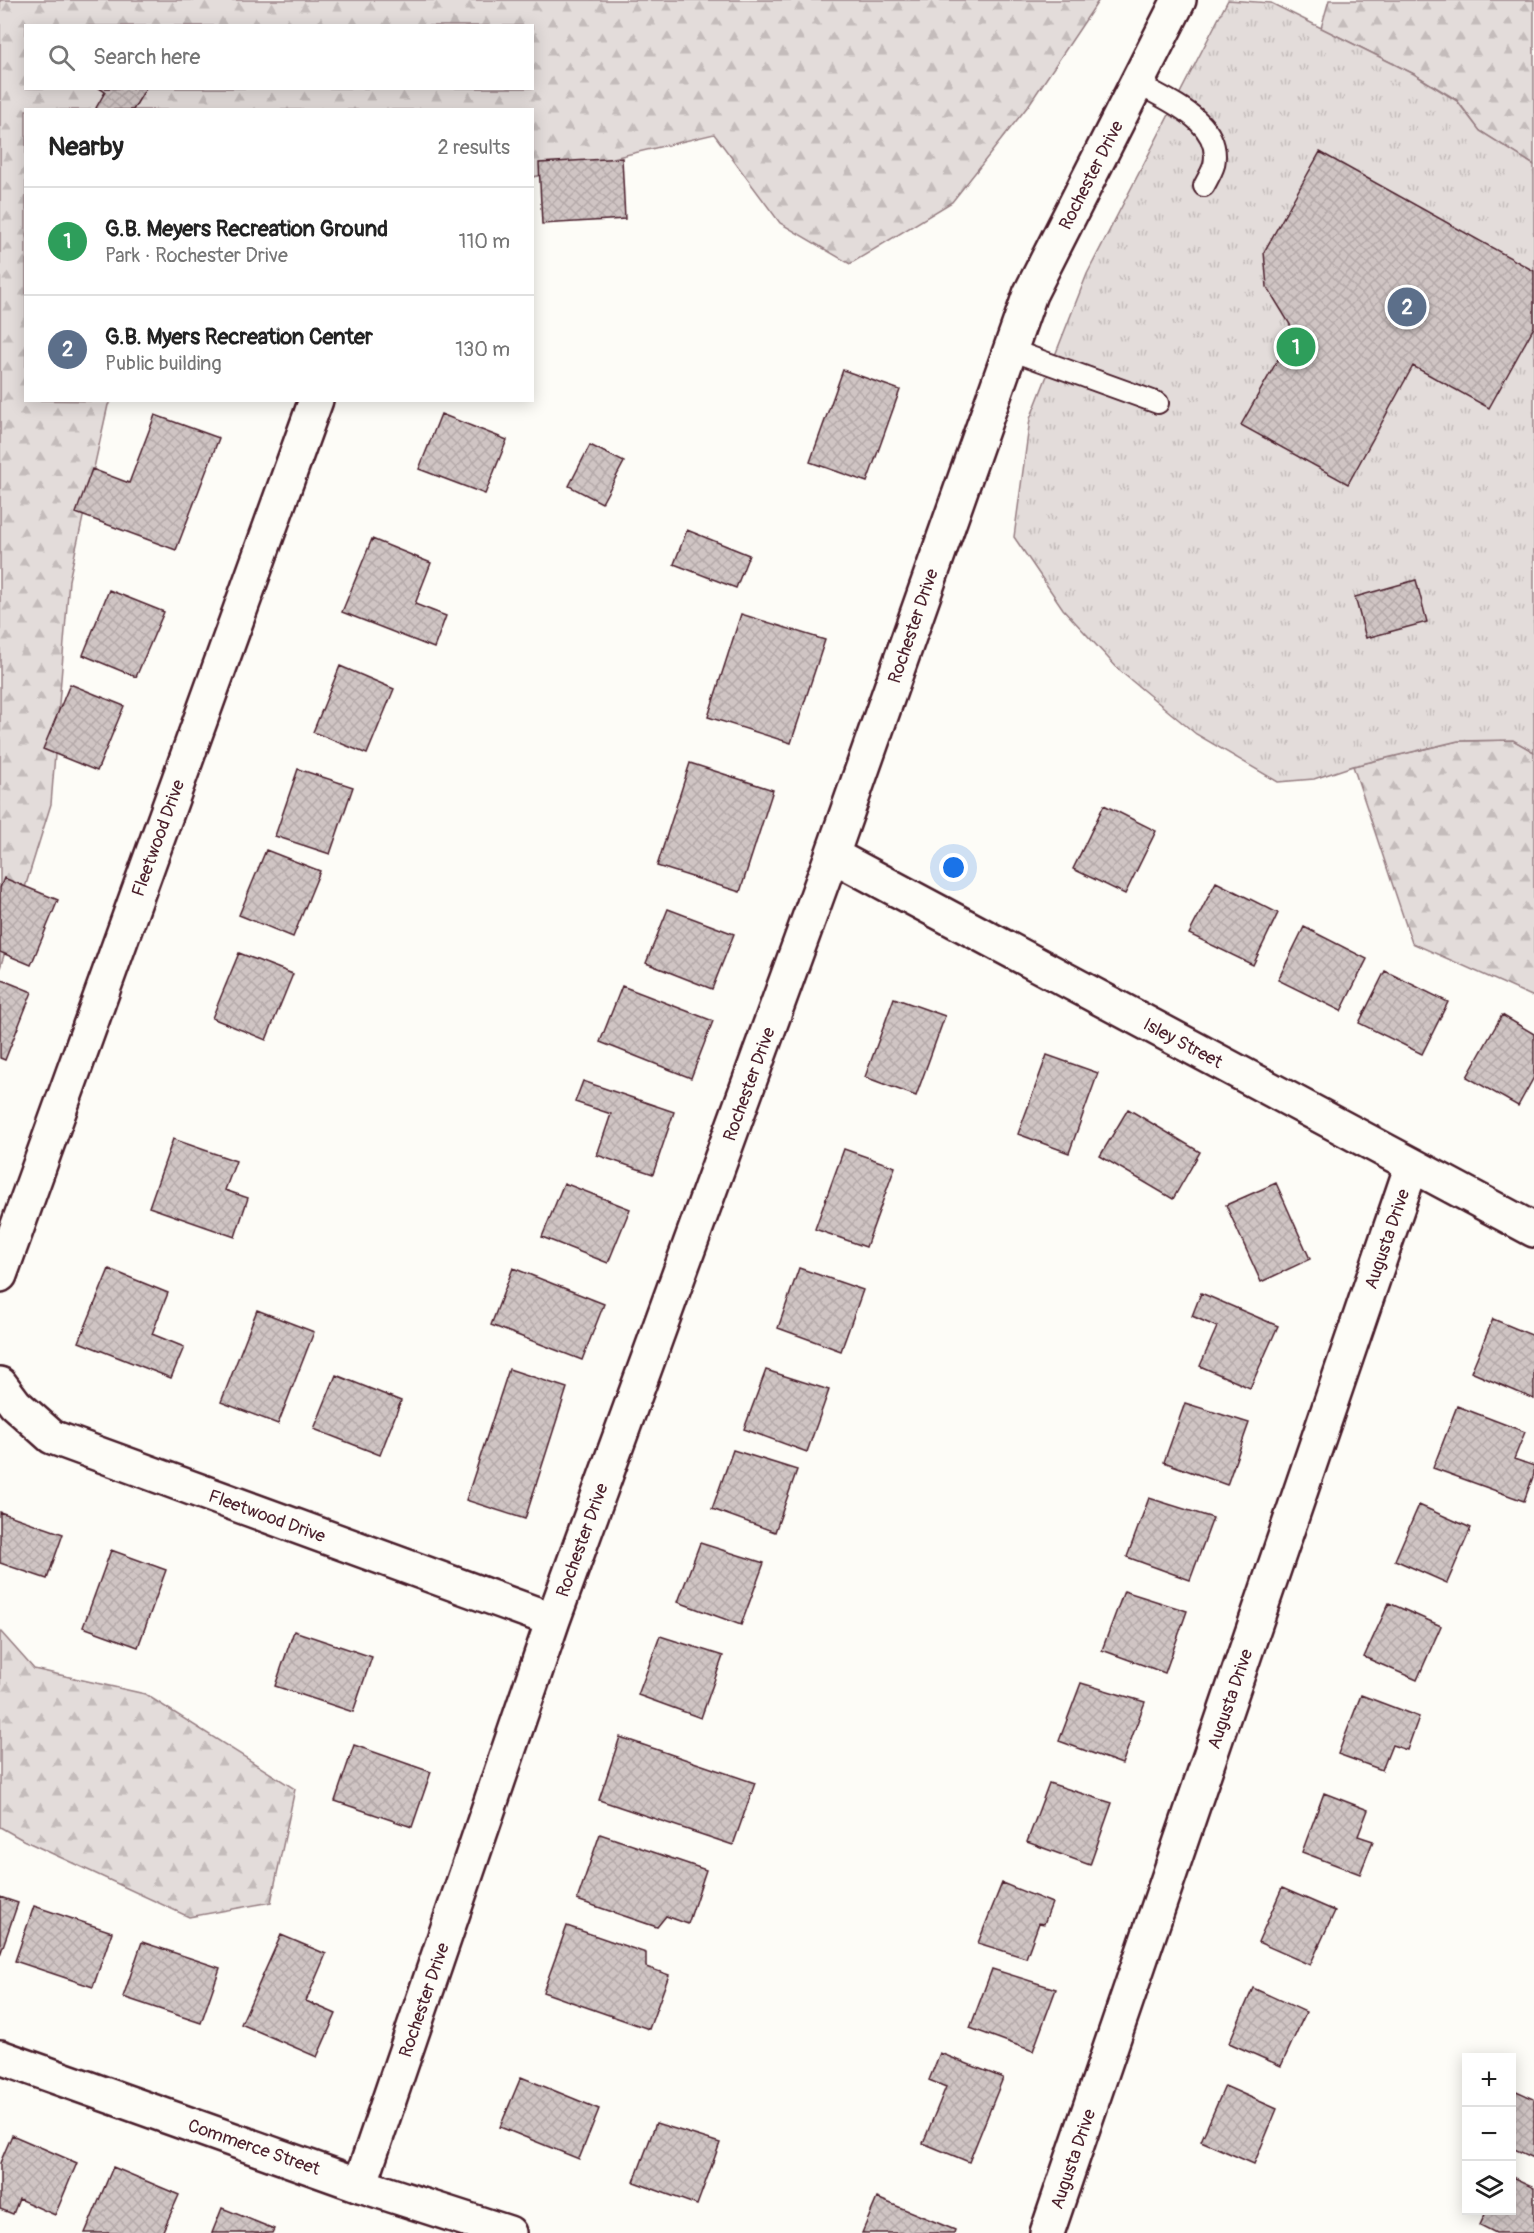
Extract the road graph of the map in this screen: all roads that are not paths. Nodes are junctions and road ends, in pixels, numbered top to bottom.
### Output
1 (1179, 0) edge
2 (1137, 83) junction
3 (1203, 186) dead end
4 (1011, 350) junction
5 (314, 402) edge
6 (1158, 403) dead end
7 (832, 855) junction
8 (1412, 1165) junction
9 (1534, 1230) edge
10 (0, 1275) edge
11 (0, 1384) edge
12 (553, 1620) junction
13 (0, 2057) edge
14 (360, 2185) junction
15 (509, 2233) edge
16 (1047, 2233) edge

1 - 2 street, Rochester Drive
2 - 3 lane
2 - 4 street, Rochester Drive
4 - 6 lane
4 - 7 street, Rochester Drive
5 - 10 street, Fleetwood Drive
7 - 8 street, Isley Street
7 - 12 street, Rochester Drive
8 - 9 street, Isley Street
8 - 16 street, Augusta Drive
11 - 12 street, Fleetwood Drive
12 - 14 street, Rochester Drive
13 - 14 street, Commerce Street
14 - 15 street, Commerce Street

